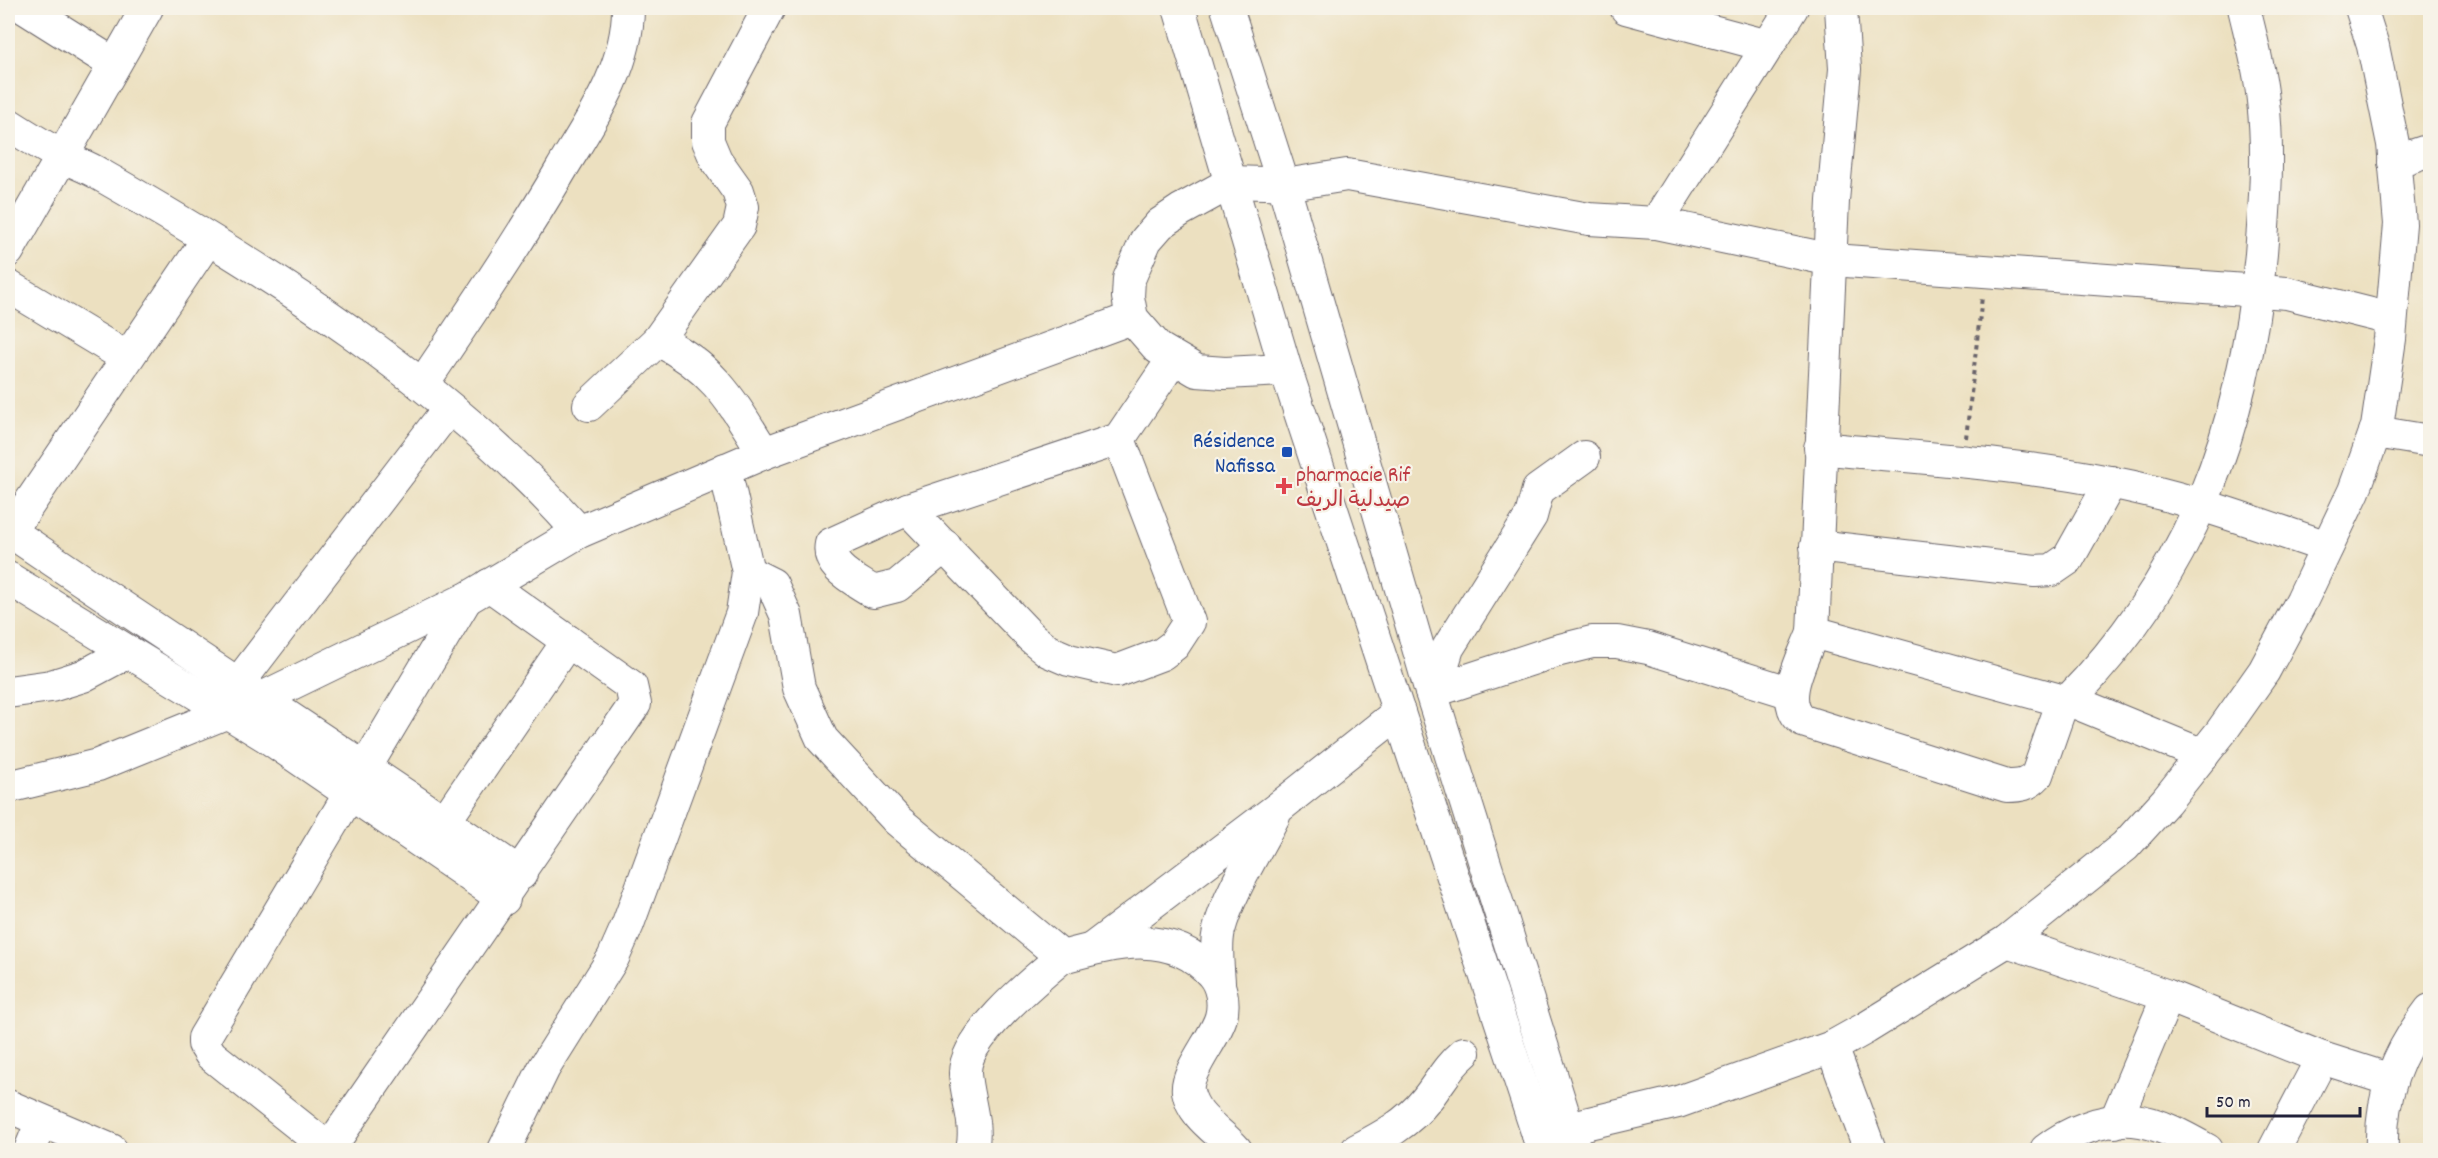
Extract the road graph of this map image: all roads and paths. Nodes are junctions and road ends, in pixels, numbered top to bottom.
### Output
1 (25, 8) edge
2 (147, 8) edge
3 (628, 8) edge
4 (770, 8) edge
5 (1179, 8) edge
6 (1227, 8) edge
7 (1626, 8) edge
8 (1792, 8) edge
9 (1841, 8) edge
10 (2244, 8) edge
11 (2361, 8) edge
12 (1768, 46) junction
13 (114, 64) junction
14 (8, 124) edge
15 (2430, 150) edge
16 (63, 157) junction
17 (2394, 162) junction
18 (1232, 182) junction
19 (1282, 183) junction
20 (1656, 223) junction
21 (208, 240) junction
22 (8, 251) edge
23 (1832, 260) junction
24 (1984, 271) junction
25 (8, 286) edge
26 (2257, 291) junction
27 (1132, 318) junction
28 (2391, 319) junction
29 (657, 339) junction
30 (126, 357) junction
31 (1173, 359) junction
32 (1286, 370) junction
33 (422, 385) junction
34 (589, 405) dead end
35 (449, 408) junction
36 (2375, 432) junction
37 (1119, 438) junction
38 (2430, 441) edge
39 (1820, 448) junction
40 (764, 453) junction
41 (1584, 458) dead end
42 (1963, 463) junction
43 (725, 469) junction
44 (2111, 482) junction
45 (2201, 505) junction
46 (908, 509) junction
47 (9, 531) edge
48 (579, 532) junction
49 (945, 546) junction
50 (1816, 546) junction
51 (2327, 548) junction
52 (748, 572) junction
53 (8, 578) edge
54 (478, 592) junction
55 (1813, 632) junction
56 (568, 641) junction
57 (128, 652) junction
58 (1437, 690) junction
59 (8, 692) edge
60 (1792, 693) junction
61 (242, 698) junction
62 (2067, 702) junction
63 (1400, 712) junction
64 (2203, 755) junction
65 (359, 779) junction
66 (8, 787) edge
67 (1278, 808) junction
68 (445, 821) junction
69 (512, 886) junction
70 (2007, 940) junction
71 (1092, 949) junction
72 (1062, 957) junction
73 (1219, 982) junction
74 (2168, 996) junction
75 (2430, 1010) edge
76 (1832, 1047) junction
77 (1464, 1053) dead end
78 (2322, 1058) junction
79 (2391, 1080) junction
80 (8, 1106) edge
81 (42, 1121) junction
82 (2115, 1122) junction
83 (1556, 1141) edge
84 (2196, 1148) edge
85 (30, 1150) edge
86 (111, 1150) edge
87 (329, 1150) edge
88 (504, 1150) edge
89 (972, 1150) edge
90 (1236, 1150) edge
91 (1357, 1150) edge
92 (1870, 1150) edge
93 (2046, 1150) edge
94 (2274, 1150) edge
95 (2382, 1150) edge

1 - 13 street
2 - 13 street
3 - 33 street
4 - 29 street
5 - 18 street
6 - 19 street
7 - 12 street
8 - 12 street
9 - 23 street
10 - 26 street
11 - 17 street
12 - 20 street
13 - 16 street
14 - 16 street
15 - 17 street
16 - 21 street
16 - 22 street
17 - 28 street
18 - 19 street
18 - 27 street
18 - 32 street
19 - 20 street
19 - 58 street
20 - 23 street
21 - 30 street
21 - 33 street
23 - 24 street
23 - 39 street
24 - 26 street
24 - 42 path
25 - 30 street
26 - 28 street
26 - 45 street
27 - 31 street
27 - 40 street
28 - 36 street
29 - 34 street
29 - 40 street
30 - 47 street
31 - 32 street
31 - 37 street
32 - 63 street
33 - 35 street
35 - 48 street
35 - 61 street
36 - 38 street
36 - 51 street
37 - 46 street
37 - 49 street
39 - 42 street
39 - 50 street
40 - 43 street
41 - 58 street
42 - 44 street
43 - 48 street
43 - 52 street
44 - 45 street
44 - 50 street
45 - 51 street
45 - 62 street
46 - 49 street
46 - 49 street
47 - 61 street
48 - 54 street
50 - 55 street
51 - 64 street
52 - 72 street
52 - 88 street
53 - 57 street
54 - 56 street
54 - 61 street
54 - 65 street
55 - 60 street
55 - 62 street
56 - 68 street
56 - 69 street
57 - 59 street
57 - 61 street
58 - 60 street
58 - 83 street
60 - 62 street
61 - 65 street
61 - 66 street
62 - 64 street
63 - 67 street
63 - 83 street
64 - 70 street
65 - 68 street
65 - 69 street
65 - 87 street
67 - 71 street
67 - 73 street
68 - 69 street
69 - 87 street
70 - 74 street
70 - 76 street
71 - 72 street
71 - 73 street
72 - 89 street
73 - 90 street
74 - 78 street
74 - 82 street
75 - 79 street
76 - 83 street
76 - 92 street
77 - 91 street
78 - 79 street
78 - 94 street
79 - 95 street
80 - 81 street
81 - 85 street
81 - 86 street
82 - 84 street
82 - 93 street

